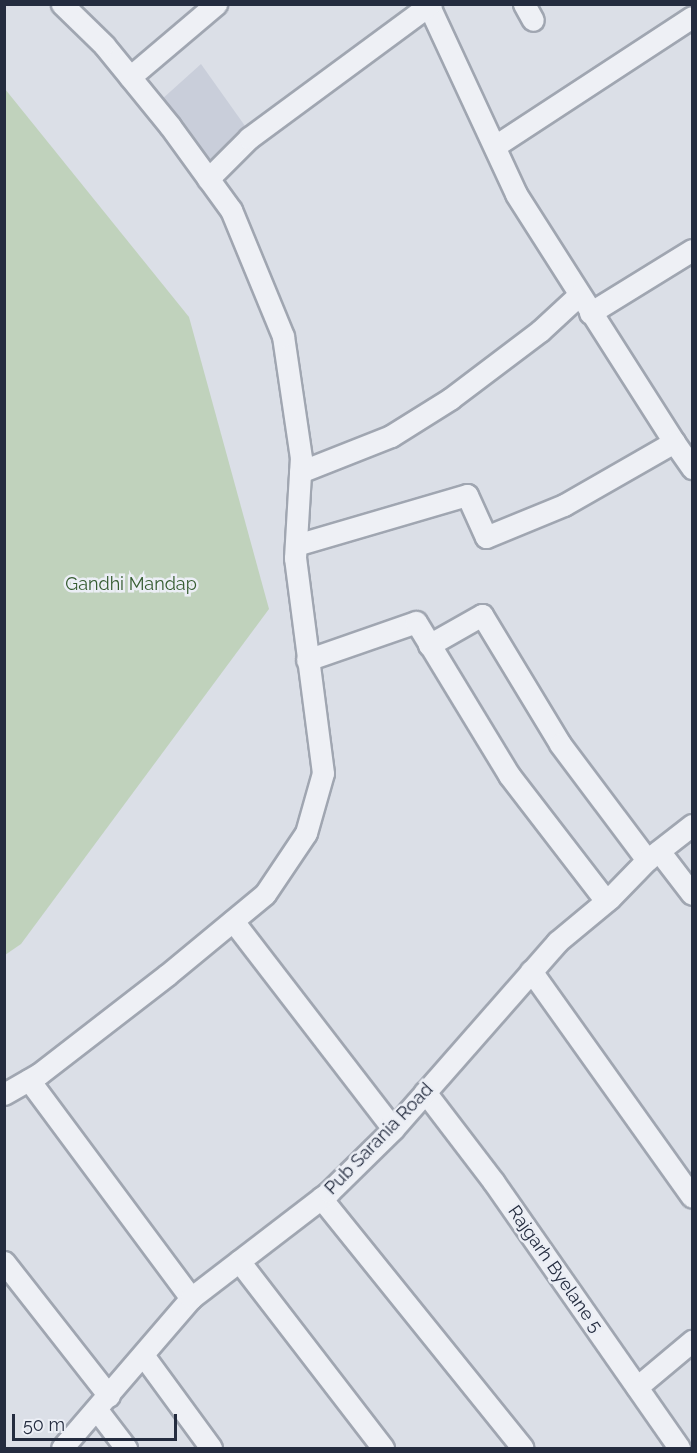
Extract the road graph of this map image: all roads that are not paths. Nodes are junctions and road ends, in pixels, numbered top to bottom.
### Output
1 (62, 4) edge
2 (216, 4) edge
3 (430, 5) edge
4 (693, 17) edge
5 (130, 76) junction
6 (495, 146) junction
7 (208, 179) junction
8 (693, 250) edge
9 (584, 304) junction
10 (674, 442) junction
11 (693, 468) edge
12 (300, 472) junction
13 (296, 545) junction
14 (429, 645) junction
15 (307, 660) junction
16 (693, 825) edge
17 (653, 855) junction
18 (693, 894) edge
19 (606, 902) junction
20 (233, 921) junction
21 (531, 971) junction
22 (28, 1080) junction
23 (425, 1092) junction
24 (4, 1094) edge
25 (393, 1130) junction
26 (693, 1197) edge
27 (321, 1198) junction
28 (239, 1261) junction
29 (4, 1262) edge
30 (191, 1298) junction
31 (693, 1341) edge
32 (143, 1355) junction
33 (637, 1386) junction
34 (103, 1403) junction
35 (62, 1449) edge
36 (126, 1449) edge
37 (211, 1449) edge
38 (382, 1449) edge
39 (523, 1449) edge
40 (679, 1449) edge

1 - 5 street
2 - 5 street
3 - 6 street
3 - 7 street
4 - 6 street
5 - 7 street
6 - 9 street
7 - 12 street
8 - 9 street
9 - 10 street
9 - 12 street
10 - 11 street
10 - 13 street
12 - 13 street
13 - 15 street
14 - 15 street
14 - 17 street
14 - 19 street
15 - 20 street
16 - 17 street, Pub Sarania Road
17 - 18 street
17 - 19 street, Pub Sarania Road
19 - 21 street, Pub Sarania Road
20 - 22 street
20 - 25 street
21 - 23 street, Pub Sarania Road
21 - 26 street
22 - 24 street
22 - 30 street
23 - 25 street, Pub Sarania Road
23 - 33 street, Rajgarh Byelane 5
25 - 27 street, Pub Sarania Road
27 - 28 street, Pub Sarania Road
27 - 39 street
28 - 30 street, Pub Sarania Road
28 - 38 street
29 - 34 street
30 - 32 street, Pub Sarania Road
31 - 33 street
32 - 34 street, Pub Sarania Road
32 - 37 street
33 - 40 street, Rajgarh Byelane 5
34 - 35 street, Pub Sarania Road
34 - 36 street

